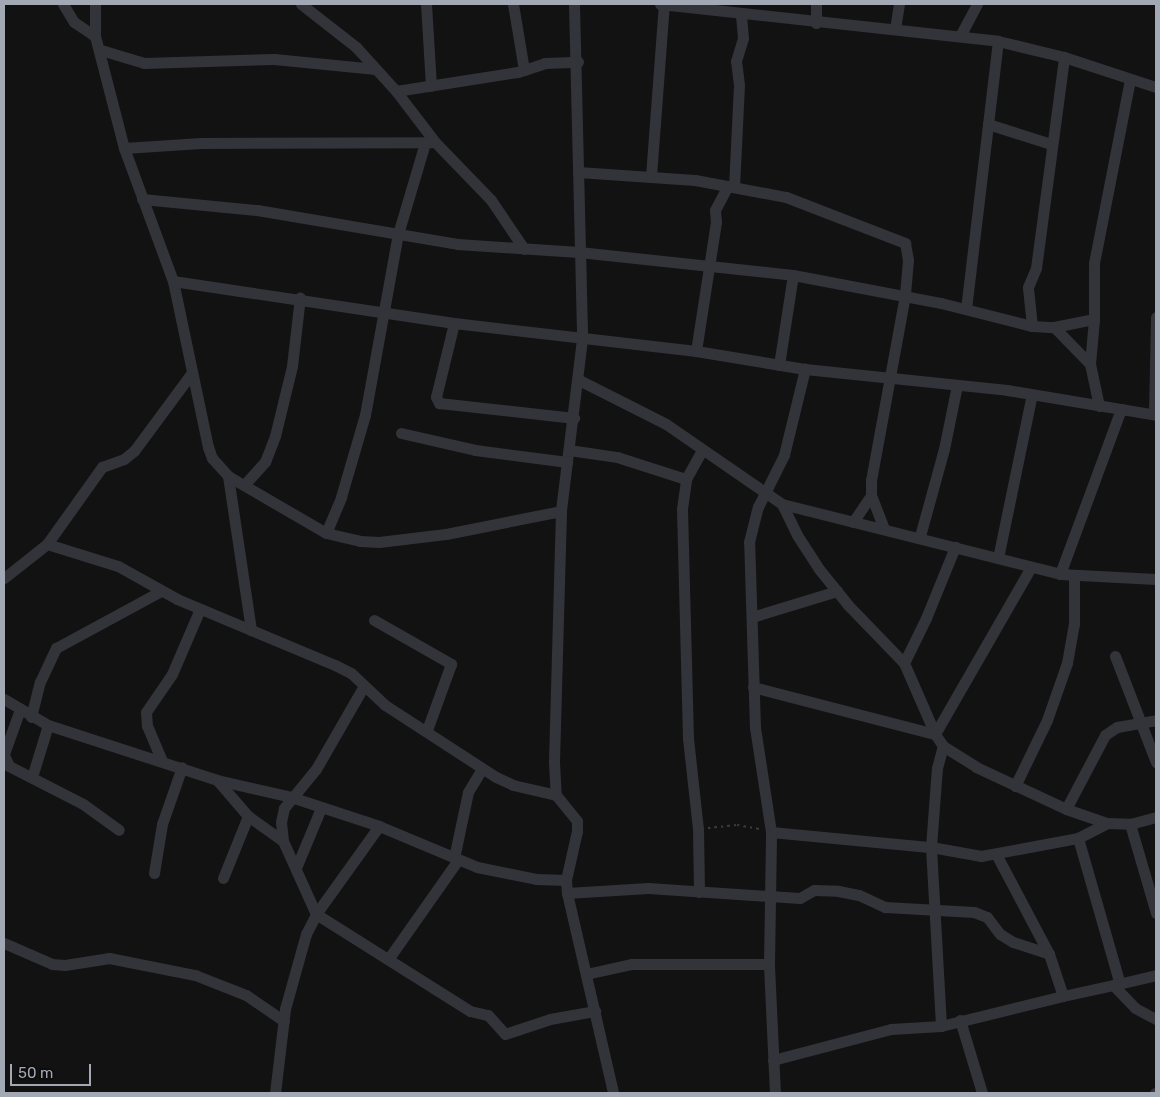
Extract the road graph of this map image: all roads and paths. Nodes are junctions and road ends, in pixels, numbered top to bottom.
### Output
1 (63, 4) edge
2 (95, 4) edge
3 (301, 4) edge
4 (426, 4) edge
5 (513, 4) edge
6 (574, 4) edge
7 (662, 4) edge
8 (816, 4) edge
9 (898, 4) edge
10 (977, 4) edge
11 (735, 11) edge
12 (816, 23) junction
13 (895, 29) junction
14 (95, 36) junction
15 (960, 36) junction
16 (998, 41) junction
17 (101, 50) junction
18 (1064, 57) junction
19 (578, 62) junction
20 (376, 69) junction
21 (524, 70) junction
22 (1130, 79) junction
23 (431, 86) junction
24 (1156, 87) edge
25 (396, 91) junction
26 (988, 124) junction
27 (430, 142) junction
28 (1051, 144) junction
29 (124, 148) junction
30 (578, 172) junction
31 (652, 176) junction
32 (731, 186) junction
33 (142, 199) junction
34 (398, 234) junction
35 (524, 249) junction
36 (578, 252) junction
37 (710, 266) junction
38 (793, 275) junction
39 (173, 280) junction
40 (904, 295) junction
41 (300, 297) junction
42 (966, 309) junction
43 (383, 310) junction
44 (1156, 317) edge
45 (1094, 319) junction
46 (454, 323) junction
47 (1032, 326) junction
48 (1054, 328) junction
49 (582, 339) junction
50 (696, 351) junction
51 (1090, 364) junction
52 (780, 365) junction
53 (805, 369) junction
54 (191, 374) junction
55 (890, 376) junction
56 (579, 380) junction
57 (957, 385) junction
58 (1032, 394) junction
59 (1099, 406) junction
60 (1122, 409) junction
61 (1155, 415) edge
62 (574, 418) junction
63 (401, 433) dead end
64 (702, 450) junction
65 (568, 456) junction
66 (228, 476) junction
67 (686, 480) junction
68 (244, 485) junction
69 (767, 494) junction
70 (870, 495) junction
71 (782, 504) junction
72 (561, 511) junction
73 (853, 522) junction
74 (883, 527) junction
75 (326, 533) junction
76 (920, 536) junction
77 (47, 544) junction
78 (955, 547) junction
79 (998, 558) junction
80 (1031, 567) junction
81 (1060, 574) junction
82 (1074, 575) junction
83 (4, 578) edge
84 (1156, 578) edge
85 (837, 591) junction
86 (161, 592) junction
87 (200, 609) junction
88 (752, 617) junction
89 (374, 620) dead end
90 (251, 630) junction
91 (1114, 656) dead end
92 (904, 663) junction
93 (364, 686) junction
94 (753, 687) junction
95 (4, 698) edge
96 (20, 709) junction
97 (31, 717) junction
98 (1156, 720) edge
99 (48, 725) junction
100 (1140, 725) junction
101 (427, 730) junction
102 (935, 734) junction
103 (943, 746) junction
104 (4, 754) edge
105 (162, 761) junction
106 (1156, 762) edge
107 (182, 767) junction
108 (482, 769) junction
109 (32, 778) junction
110 (217, 780) junction
111 (1015, 786) junction
112 (302, 787) junction
113 (556, 795) junction
114 (291, 797) junction
115 (303, 801) junction
116 (321, 808) junction
117 (1066, 809) junction
118 (248, 816) junction
119 (1156, 817) edge
120 (1107, 823) junction
121 (1130, 824) junction
122 (378, 826) junction
123 (698, 829) junction
124 (119, 830) dead end
125 (771, 832) junction
126 (1078, 838) junction
127 (283, 841) junction
128 (931, 847) junction
129 (996, 854) junction
130 (456, 859) junction
131 (296, 868) junction
132 (154, 874) dead end
133 (222, 878) dead end
134 (566, 880) junction
135 (698, 892) junction
136 (567, 893) junction
137 (770, 896) junction
138 (936, 910) junction
139 (1156, 913) edge
140 (316, 914) junction
141 (4, 943) edge
142 (1049, 954) junction
143 (389, 958) junction
144 (769, 964) junction
145 (586, 974) junction
146 (1156, 975) edge
147 (1116, 984) junction
148 (1063, 996) junction
149 (595, 1012) junction
150 (1156, 1019) edge
151 (960, 1020) junction
152 (284, 1021) junction
153 (941, 1026) junction
154 (774, 1060) junction
155 (275, 1093) edge
156 (613, 1093) edge
157 (775, 1093) edge
158 (982, 1093) edge

1 - 14 street
2 - 14 street
3 - 20 street
4 - 23 street
5 - 21 street
6 - 19 street
7 - 11 street
7 - 31 street
8 - 12 street
9 - 13 street
10 - 15 street
11 - 12 street
11 - 32 street
12 - 13 street
13 - 15 street
14 - 17 street
15 - 16 street
16 - 18 street
16 - 26 street
17 - 20 street
17 - 29 street
18 - 22 street
18 - 28 street
19 - 21 street
19 - 30 street
20 - 25 street
21 - 23 street
22 - 24 street
22 - 45 street
23 - 25 street
25 - 27 street
26 - 28 street
26 - 42 street
27 - 29 street
27 - 34 street
27 - 35 street
28 - 47 street
29 - 33 street
30 - 31 street
30 - 36 street
31 - 32 street
32 - 37 street
32 - 40 street
33 - 34 street
33 - 39 street
34 - 35 street
34 - 43 street
35 - 36 street
36 - 37 street
36 - 49 street
37 - 38 street
37 - 50 street
38 - 40 street
38 - 52 street
39 - 41 street
39 - 54 street
40 - 42 street
40 - 55 street
41 - 43 street
41 - 68 street
42 - 47 street
43 - 46 street
43 - 75 street
44 - 61 street
45 - 48 street
45 - 51 street
46 - 49 street
46 - 62 street
47 - 48 street
48 - 51 street
49 - 50 street
49 - 56 street
50 - 52 street
51 - 59 street
52 - 53 street
53 - 55 street
53 - 69 street
54 - 66 street
54 - 77 street
55 - 57 street
55 - 70 street
56 - 62 street
56 - 64 street
57 - 58 street
57 - 76 street
58 - 59 street
58 - 79 street
59 - 60 street
60 - 61 street
60 - 81 street
62 - 65 street
63 - 65 street
64 - 67 street
64 - 69 street
65 - 67 street
65 - 72 street
66 - 68 street
66 - 90 street
67 - 123 street
68 - 75 street
69 - 71 street
69 - 88 street
70 - 73 street
70 - 74 street
71 - 73 street
71 - 85 street
72 - 75 street
72 - 113 street
73 - 74 street
74 - 76 street
76 - 78 street
77 - 83 street
77 - 86 street
78 - 79 street
78 - 92 street
79 - 80 street
80 - 81 street
80 - 102 street
81 - 82 street
82 - 84 street
82 - 111 street
85 - 88 street
85 - 92 street
86 - 87 street
86 - 97 street
87 - 90 street
87 - 105 street
88 - 94 street
89 - 101 street
90 - 93 street
91 - 100 street
92 - 102 street
93 - 101 street
93 - 112 street
94 - 102 street
94 - 125 street
95 - 96 street
96 - 97 street
96 - 104 street
97 - 99 street
98 - 100 street
99 - 105 street
99 - 109 street
100 - 106 street
100 - 117 street
101 - 108 street
102 - 103 street
103 - 111 street
103 - 128 street
104 - 109 street
105 - 107 street
107 - 110 street
107 - 132 street
108 - 113 street
108 - 130 street
109 - 124 street
110 - 114 street
110 - 118 street
111 - 117 street
112 - 114 street
112 - 115 street
113 - 134 street
114 - 115 street
114 - 127 street
115 - 116 street
116 - 122 street
116 - 131 street
117 - 120 street
118 - 127 street
118 - 133 street
119 - 121 street
120 - 121 street
120 - 126 street
121 - 139 street
122 - 130 street
122 - 140 street
123 - 125 path
123 - 135 street
125 - 128 street
125 - 137 street
126 - 129 street
126 - 147 street
127 - 131 street
128 - 129 street
128 - 138 street
129 - 142 street
130 - 134 street
130 - 143 street
131 - 140 street
134 - 136 street
135 - 136 street
135 - 137 street
136 - 145 street
137 - 138 street
137 - 144 street
138 - 142 street
138 - 153 street
140 - 143 street
140 - 152 street
141 - 152 street
142 - 148 street
143 - 149 street
144 - 145 street
144 - 154 street
145 - 149 street
146 - 147 street
147 - 148 street
147 - 150 street
148 - 151 street
149 - 156 street
151 - 153 street
151 - 158 street
152 - 155 street
153 - 154 street
154 - 157 street

